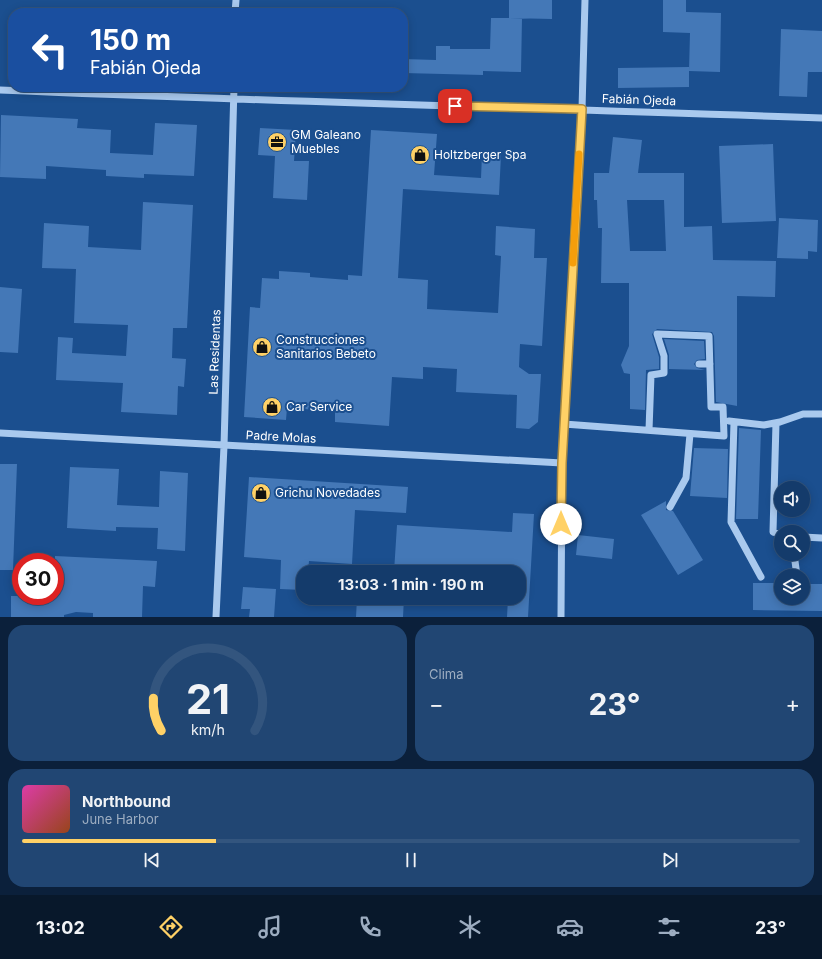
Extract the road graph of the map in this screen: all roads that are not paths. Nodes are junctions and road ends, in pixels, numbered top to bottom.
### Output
1 (585, 0) edge
2 (47, 92) edge
3 (234, 92) edge
4 (234, 100) junction
5 (582, 109) junction
6 (822, 118) edge
7 (699, 364) dead end
8 (710, 364) junction
9 (822, 414) edge
10 (725, 421) junction
11 (734, 422) junction
12 (776, 423) junction
13 (564, 424) junction
14 (649, 430) junction
15 (0, 433) edge
16 (690, 434) junction
17 (224, 446) junction
18 (562, 463) junction
19 (670, 507) dead end
20 (774, 532) edge
21 (810, 537) edge
22 (822, 538) edge
23 (761, 577) dead end
24 (216, 617) edge
25 (561, 617) edge

1 - 5 street
2 - 4 street, Fabián Ojeda
3 - 4 street, Las Residentas
4 - 5 street, Fabián Ojeda
4 - 17 street, Las Residentas
5 - 6 street, Fabián Ojeda
5 - 13 street
7 - 8 street
8 - 10 street
8 - 14 street
9 - 12 street
10 - 11 street
10 - 16 street
11 - 12 street
11 - 23 street
12 - 20 street
13 - 14 street
13 - 18 street
14 - 16 street
15 - 17 street, Padre Molas
16 - 19 street
17 - 18 street, Padre Molas
17 - 24 street, Las Residentas
18 - 25 street
21 - 22 street

